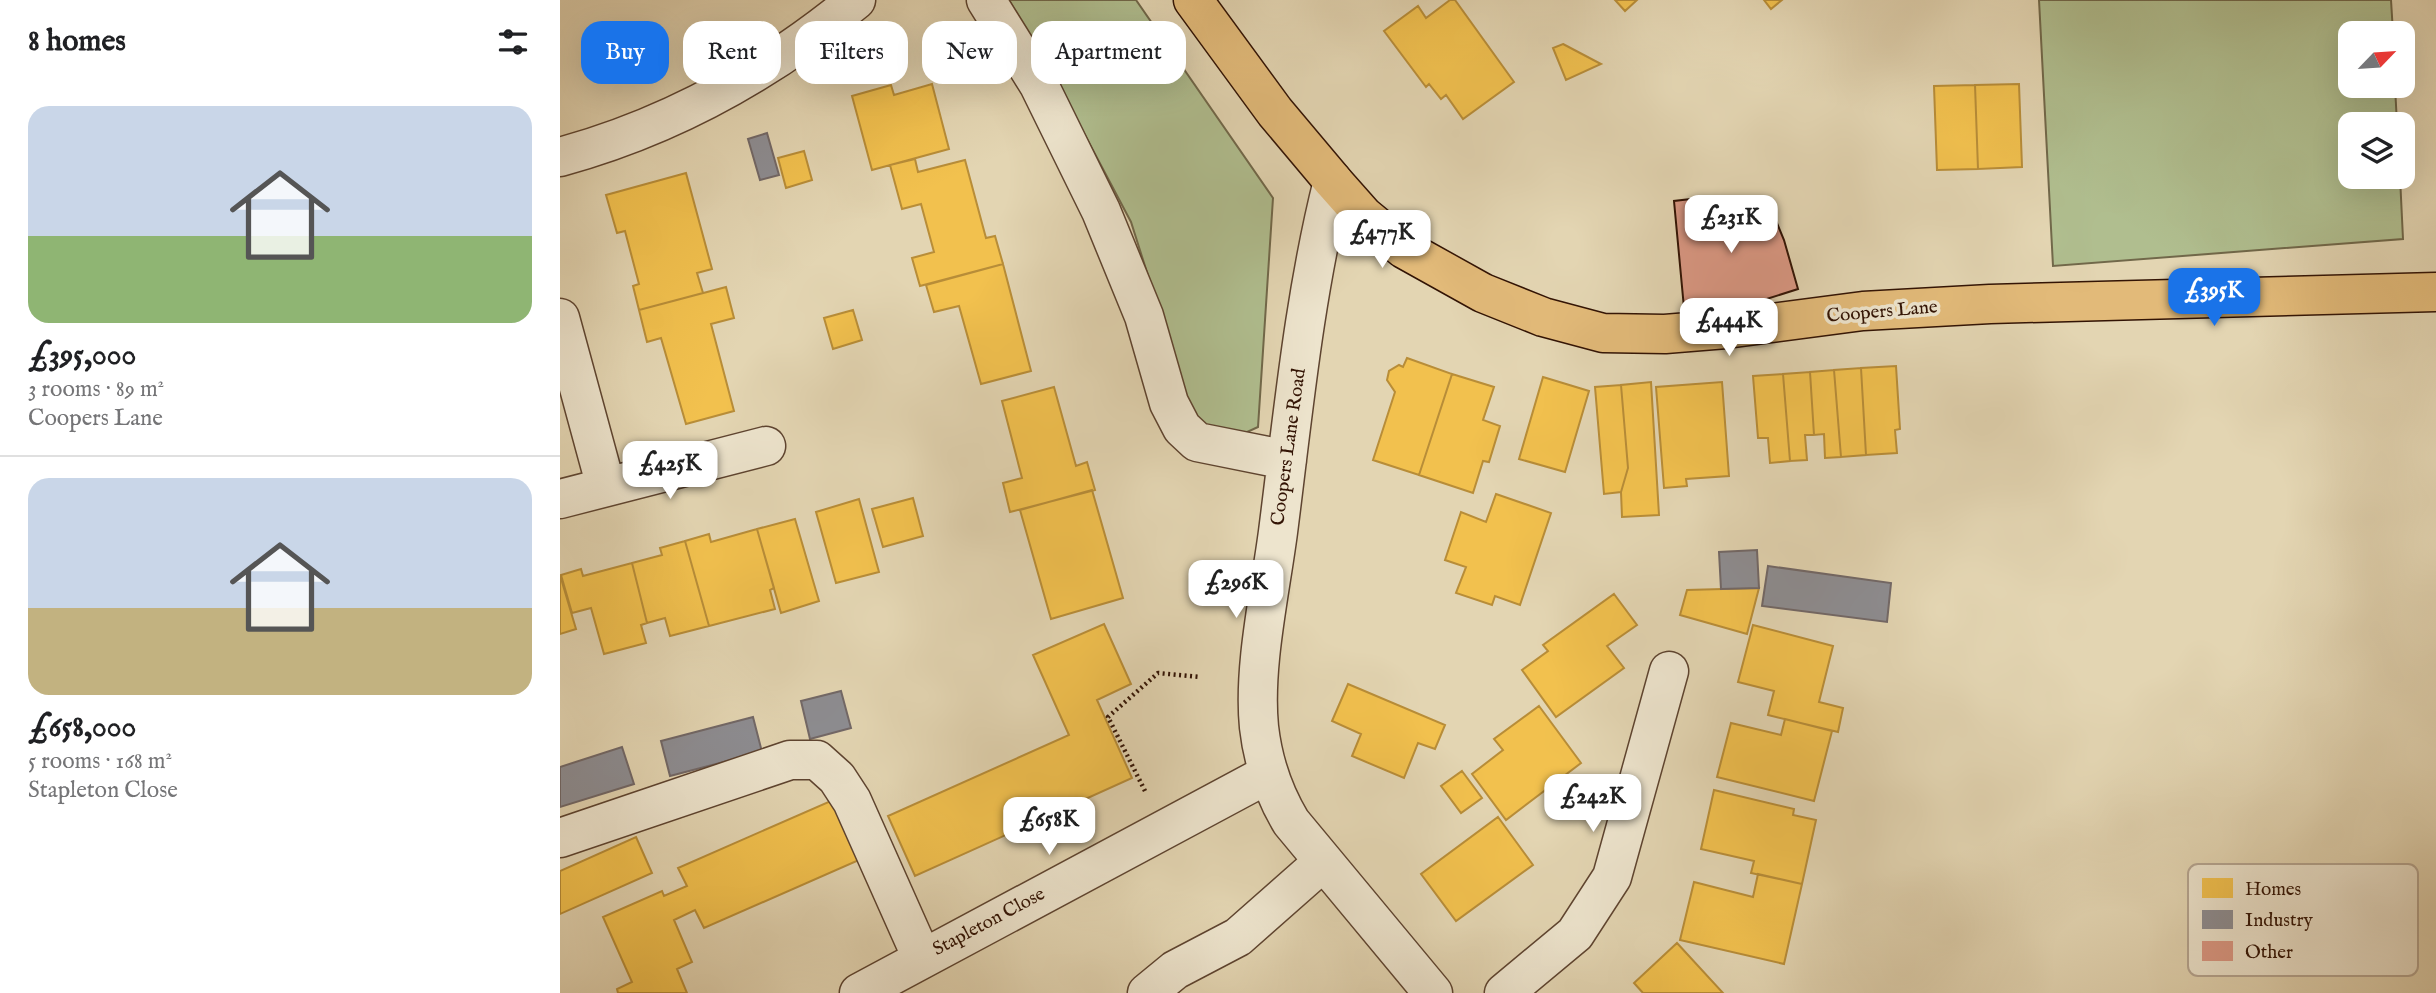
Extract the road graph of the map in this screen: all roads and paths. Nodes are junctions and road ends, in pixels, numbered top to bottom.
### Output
1 (856, 0) edge
2 (986, 0) edge
3 (1193, 0) edge
4 (560, 157) edge
5 (1333, 181) junction
6 (2436, 292) edge
7 (560, 318) edge
8 (766, 446) dead end
9 (1287, 460) junction
10 (606, 486) junction
11 (560, 499) edge
12 (1669, 671) dead end
13 (1202, 677) dead end
14 (1268, 774) junction
15 (1163, 829) junction
16 (560, 838) edge
17 (1323, 862) junction
18 (922, 958) junction
19 (859, 993) edge
20 (1147, 993) edge
21 (1433, 993) edge
22 (1504, 993) edge

1 - 4 street
2 - 9 street
3 - 5 main road, Coopers Lane
5 - 6 main road, Coopers Lane
5 - 9 street, Coopers Lane Road
7 - 10 street
8 - 10 street
9 - 14 street, Coopers Lane Road
10 - 11 street
12 - 22 street
13 - 15 path
14 - 15 street, Stapleton Close
14 - 17 street, Coopers Lane Road
15 - 18 street, Stapleton Close
16 - 18 street
17 - 20 street
17 - 21 street, Coopers Lane Road
18 - 19 street, Stapleton Close

